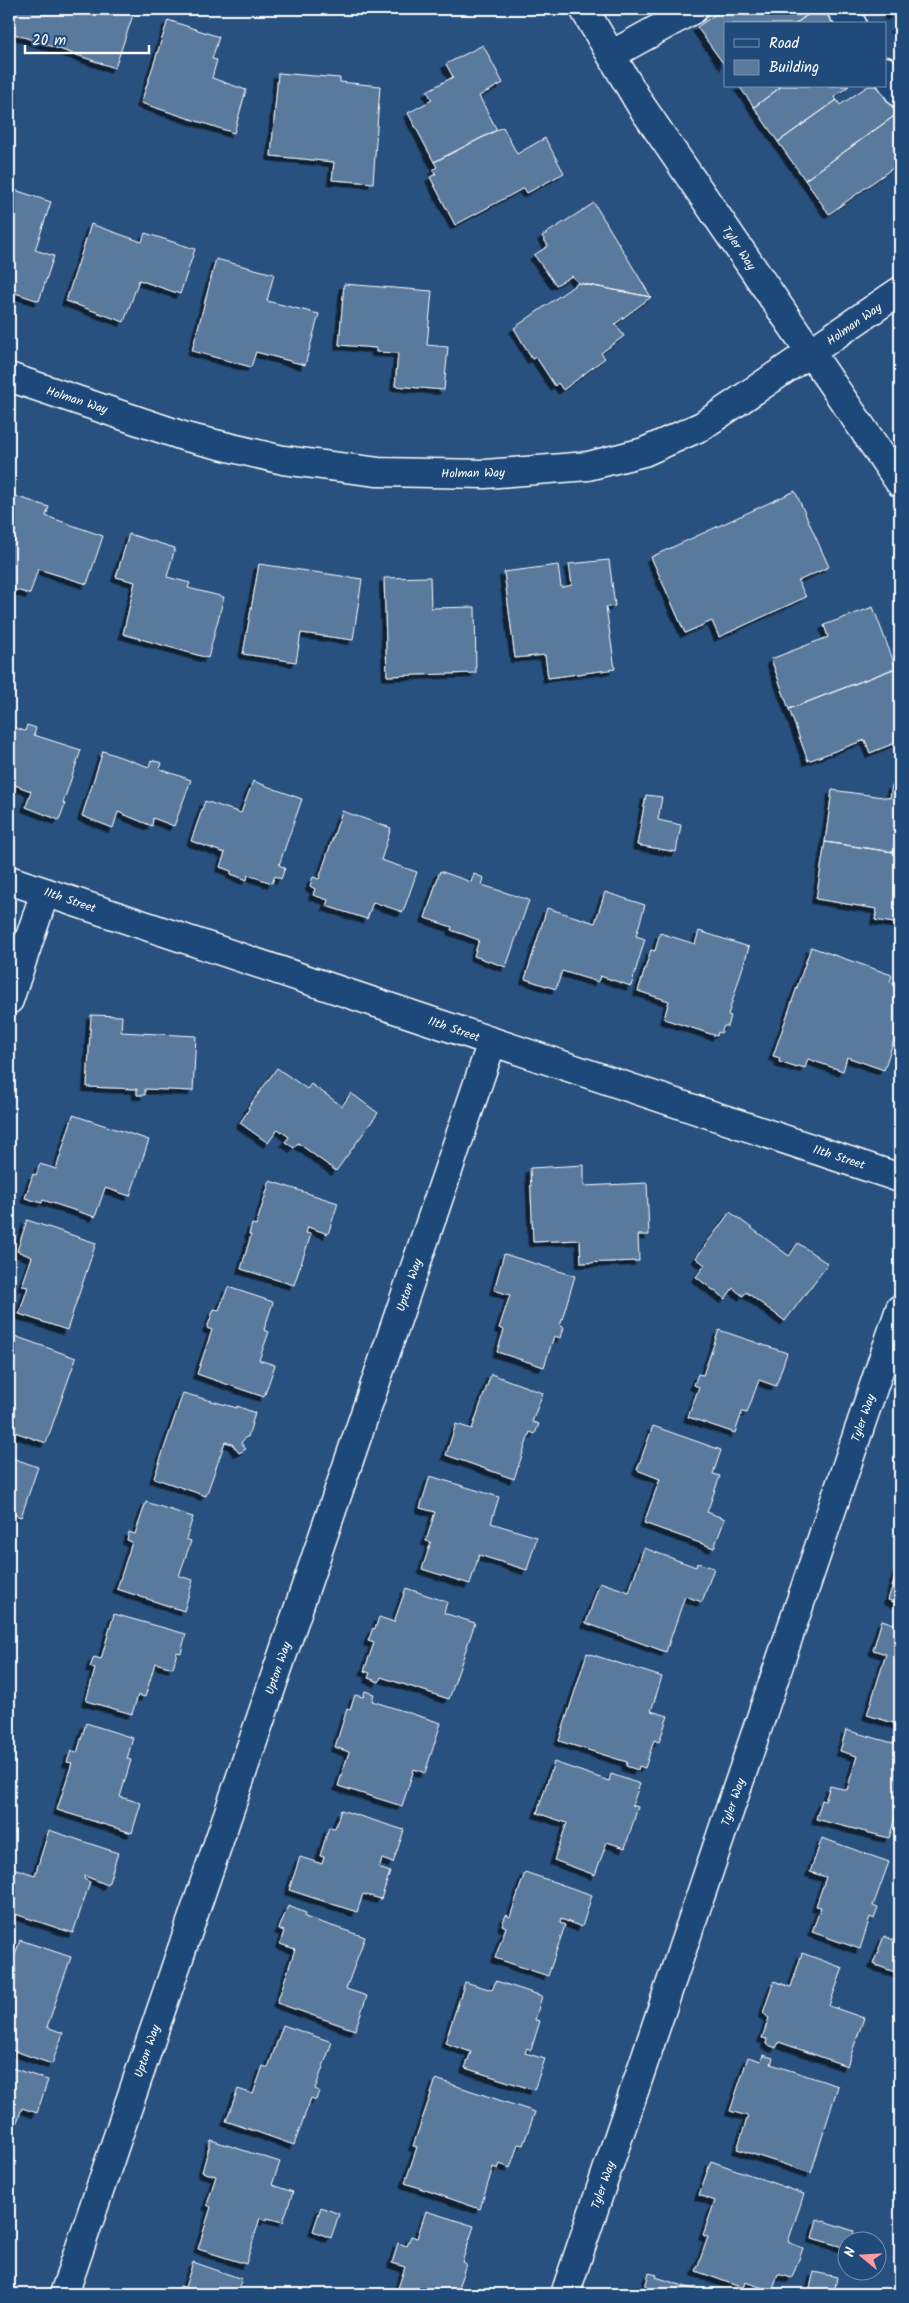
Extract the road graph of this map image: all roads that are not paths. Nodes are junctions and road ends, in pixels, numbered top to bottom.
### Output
1 (584, 9) edge
2 (694, 9) edge
3 (841, 9) edge
4 (851, 22) edge
5 (611, 55) junction
6 (886, 72) edge
7 (900, 93) edge
8 (900, 291) edge
9 (812, 353) junction
10 (9, 377) edge
11 (900, 483) edge
12 (9, 880) edge
13 (46, 892) junction
14 (9, 1000) edge
15 (492, 1042) junction
16 (900, 1178) edge
17 (900, 1309) edge
18 (64, 2294) edge
19 (566, 2294) edge

1 - 5 street, Tyler Way
2 - 5 street
3 - 4 street
5 - 9 street, Tyler Way
6 - 7 street
8 - 9 street, Holman Way
9 - 10 street, Holman Way
9 - 11 street, Tyler Way
12 - 13 street, 11th Street
13 - 14 street
13 - 15 street, 11th Street
15 - 16 street, 11th Street
15 - 18 street, Upton Way
17 - 19 street, Tyler Way

